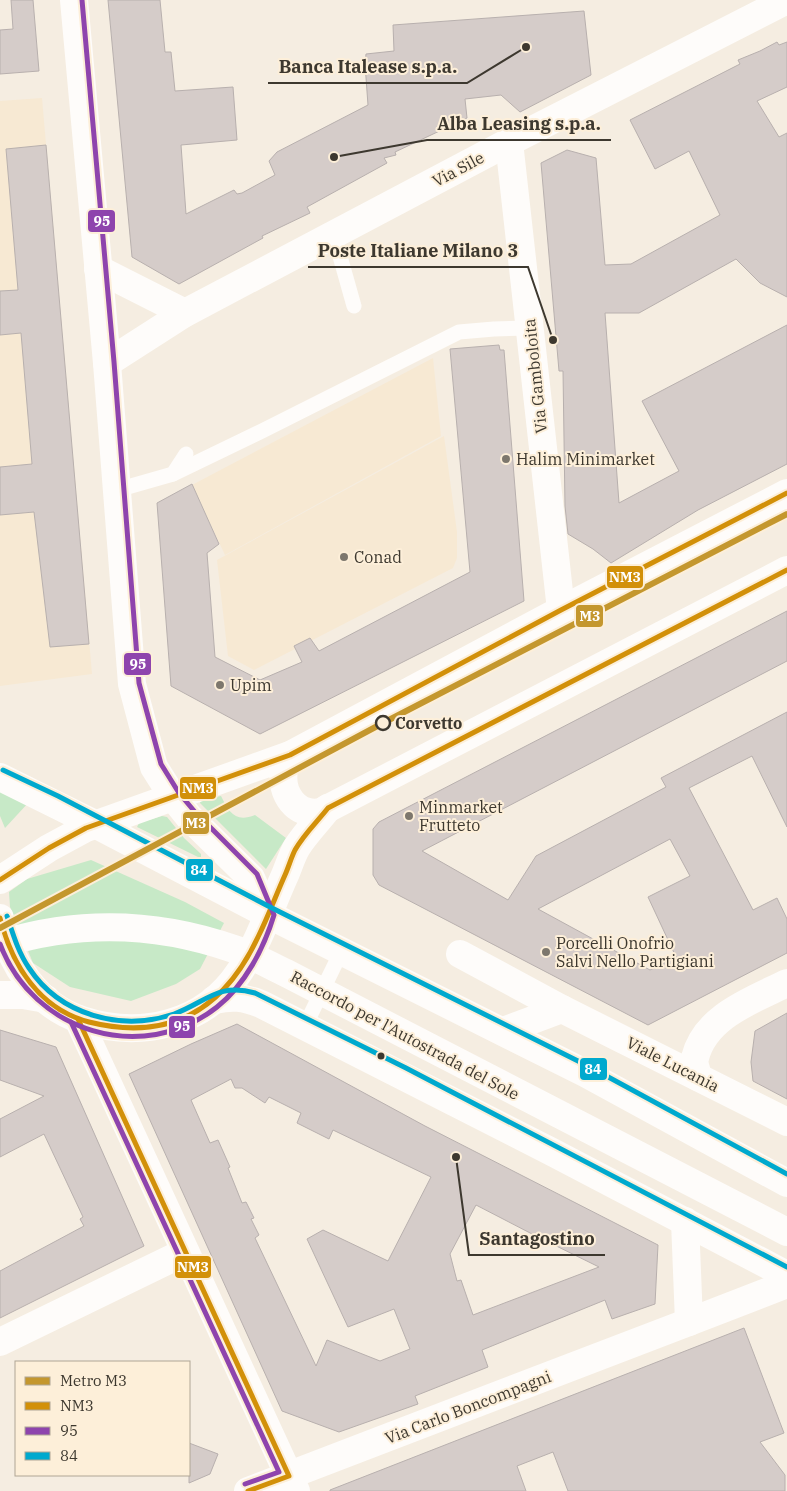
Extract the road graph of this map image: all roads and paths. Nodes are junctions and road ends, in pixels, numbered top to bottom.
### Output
1 (74, 0) edge
2 (787, 0) edge
3 (509, 142) junction
4 (334, 235) junction
5 (98, 269) junction
6 (354, 306) dead end
7 (185, 313) junction
8 (530, 328) junction
9 (107, 363) junction
10 (186, 454) dead end
11 (173, 474) junction
12 (117, 490) junction
13 (787, 493) edge
14 (787, 570) edge
15 (561, 610) junction
16 (290, 755) junction
17 (0, 777) edge
18 (173, 796) junction
19 (328, 808) junction
20 (95, 824) junction
21 (0, 880) edge
22 (267, 914) junction
23 (0, 918) edge
24 (0, 944) edge
25 (342, 950) junction
26 (460, 954) dead end
27 (787, 983) edge
28 (0, 995) edge
29 (46, 999) junction
30 (214, 1000) junction
31 (562, 1009) junction
32 (78, 1019) junction
33 (305, 1026) junction
34 (503, 1031) junction
35 (698, 1077) junction
36 (786, 1124) edge
37 (787, 1184) edge
38 (685, 1221) junction
39 (787, 1232) edge
40 (185, 1252) junction
41 (787, 1275) edge
42 (787, 1284) edge
43 (689, 1322) junction
44 (0, 1342) edge
45 (292, 1484) edge
46 (248, 1491) edge

1 - 5 main road
2 - 3 main road, Via Sile
3 - 4 main road, Via Sile
3 - 8 main road, Via Gamboloita
4 - 6 lane
4 - 7 main road, Via Sile
5 - 7 main road
5 - 9 main road
7 - 9 main road, Via Sile
8 - 11 lane
8 - 15 main road, Via Gamboloita
9 - 12 main road
10 - 11 lane
11 - 12 lane
12 - 18 main road
13 - 15 main road
14 - 19 main road
15 - 16 main road
16 - 18 main road
16 - 19 main road
17 - 20 main road
18 - 20 main road
18 - 22 main road
19 - 22 main road
20 - 21 main road
20 - 22 main road
22 - 25 main road
22 - 30 main road
23 - 29 main road
24 - 39 main road, Raccordo per l'Autostrada del Sole
25 - 33 lane
25 - 34 main road
26 - 31 main road, Viale Lucania
27 - 35 main road
28 - 29 main road
29 - 32 main road
30 - 32 main road
30 - 33 main road
31 - 34 main road
31 - 35 main road, Viale Lucania
32 - 40 main road
33 - 38 main road
34 - 37 main road
35 - 36 main road, Viale Lucania
38 - 41 main road
38 - 43 main road
40 - 44 main road
40 - 45 main road
42 - 43 main road, Via Carlo Boncompagni
43 - 45 main road, Via Carlo Boncompagni
45 - 46 main road, Via Carlo Boncompagni

